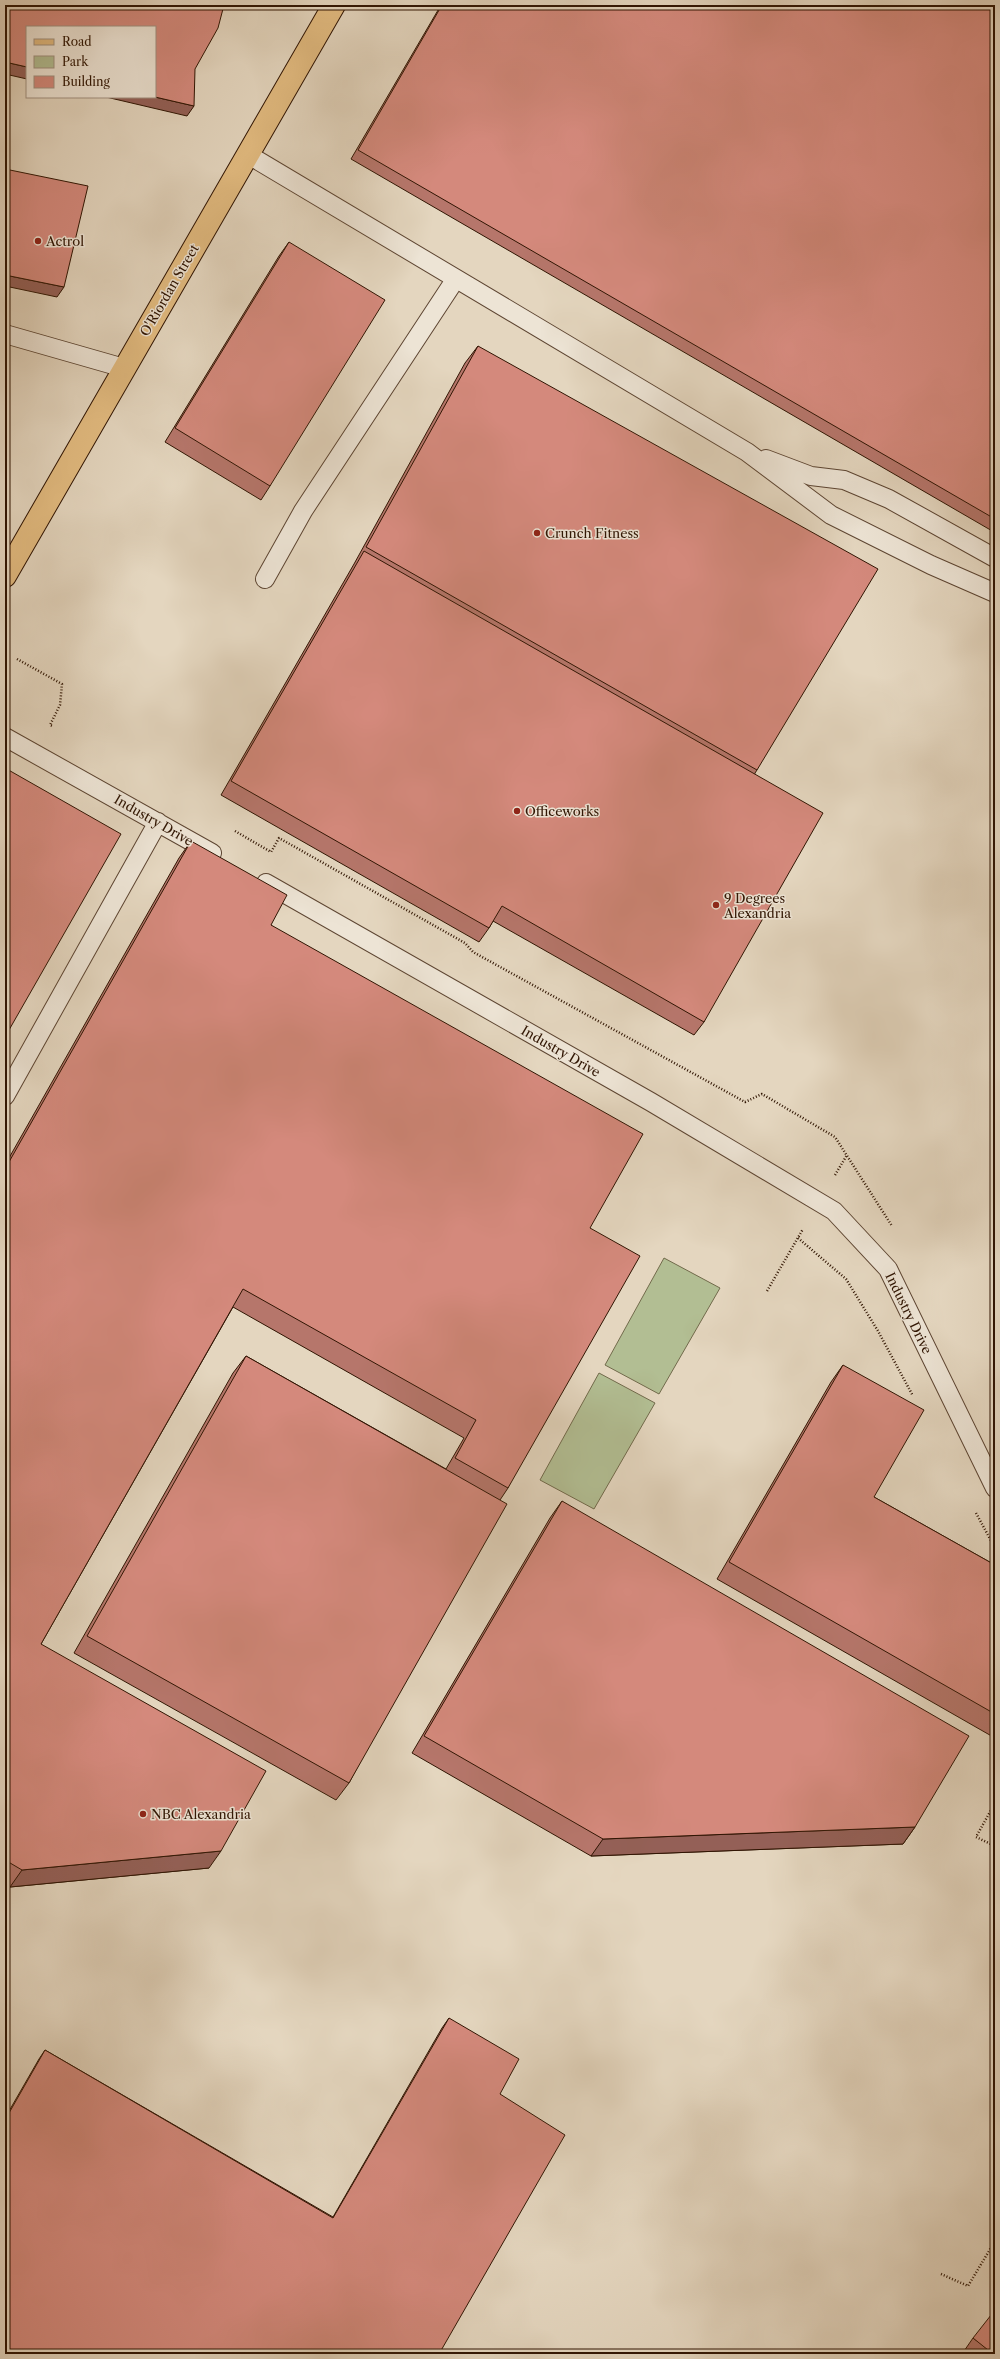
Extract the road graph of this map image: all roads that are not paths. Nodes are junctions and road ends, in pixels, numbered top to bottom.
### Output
1 (334, 5) edge
2 (247, 154) junction
3 (455, 280) junction
4 (5, 334) edge
5 (124, 368) junction
6 (747, 452) junction
7 (995, 558) edge
8 (5, 576) edge
9 (265, 579) dead end
10 (995, 593) edge
11 (5, 737) edge
12 (158, 822) junction
13 (227, 861) edge
14 (248, 873) edge
15 (5, 1096) edge
16 (995, 1488) edge

1 - 2 main road, O'Riordan Street
2 - 3 lane
2 - 5 main road, O'Riordan Street
3 - 6 lane
3 - 9 lane
4 - 5 lane
5 - 8 main road, O'Riordan Street
6 - 7 lane
6 - 10 lane
11 - 12 lane, Industry Drive
12 - 13 lane, Industry Drive
12 - 15 lane
14 - 16 lane, Industry Drive

